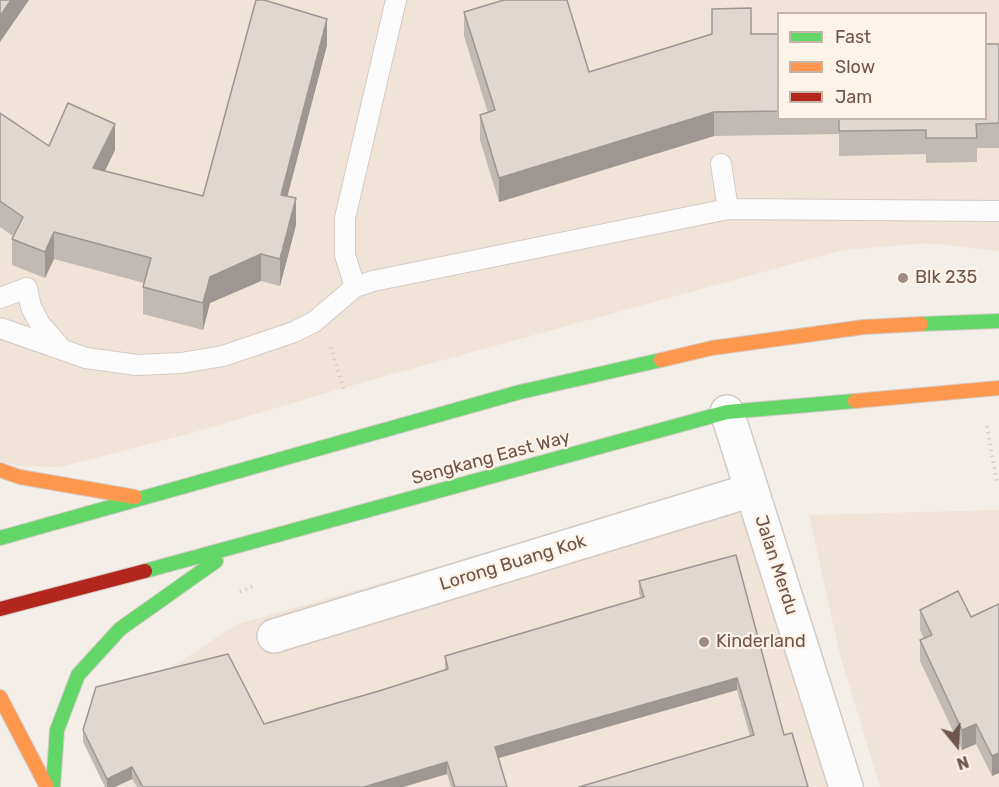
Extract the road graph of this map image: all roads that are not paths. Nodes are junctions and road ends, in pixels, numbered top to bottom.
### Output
1 (396, 0) edge
2 (721, 164) dead end
3 (728, 209) junction
4 (999, 211) edge
5 (355, 286) junction
6 (0, 298) edge
7 (999, 321) edge
8 (0, 328) edge
9 (63, 350) junction
10 (999, 388) edge
11 (727, 412) junction
12 (0, 470) edge
13 (752, 490) junction
14 (142, 499) junction
15 (0, 538) edge
16 (232, 549) junction
17 (0, 609) edge
18 (274, 636) dead end
19 (0, 697) edge
20 (47, 787) edge
21 (53, 787) edge
22 (846, 787) edge

1 - 5 lane
2 - 3 lane
3 - 4 lane
3 - 5 lane
5 - 9 lane
6 - 9 lane
7 - 14 main road
8 - 9 lane
10 - 11 main road, Sengkang East Way
11 - 13 street, Jalan Merdu
11 - 16 main road, Sengkang East Way
12 - 14 main road
13 - 18 street, Lorong Buang Kok
13 - 22 street, Jalan Merdu
14 - 15 main road
16 - 17 main road, Sengkang East Way
16 - 21 main road
19 - 20 main road

